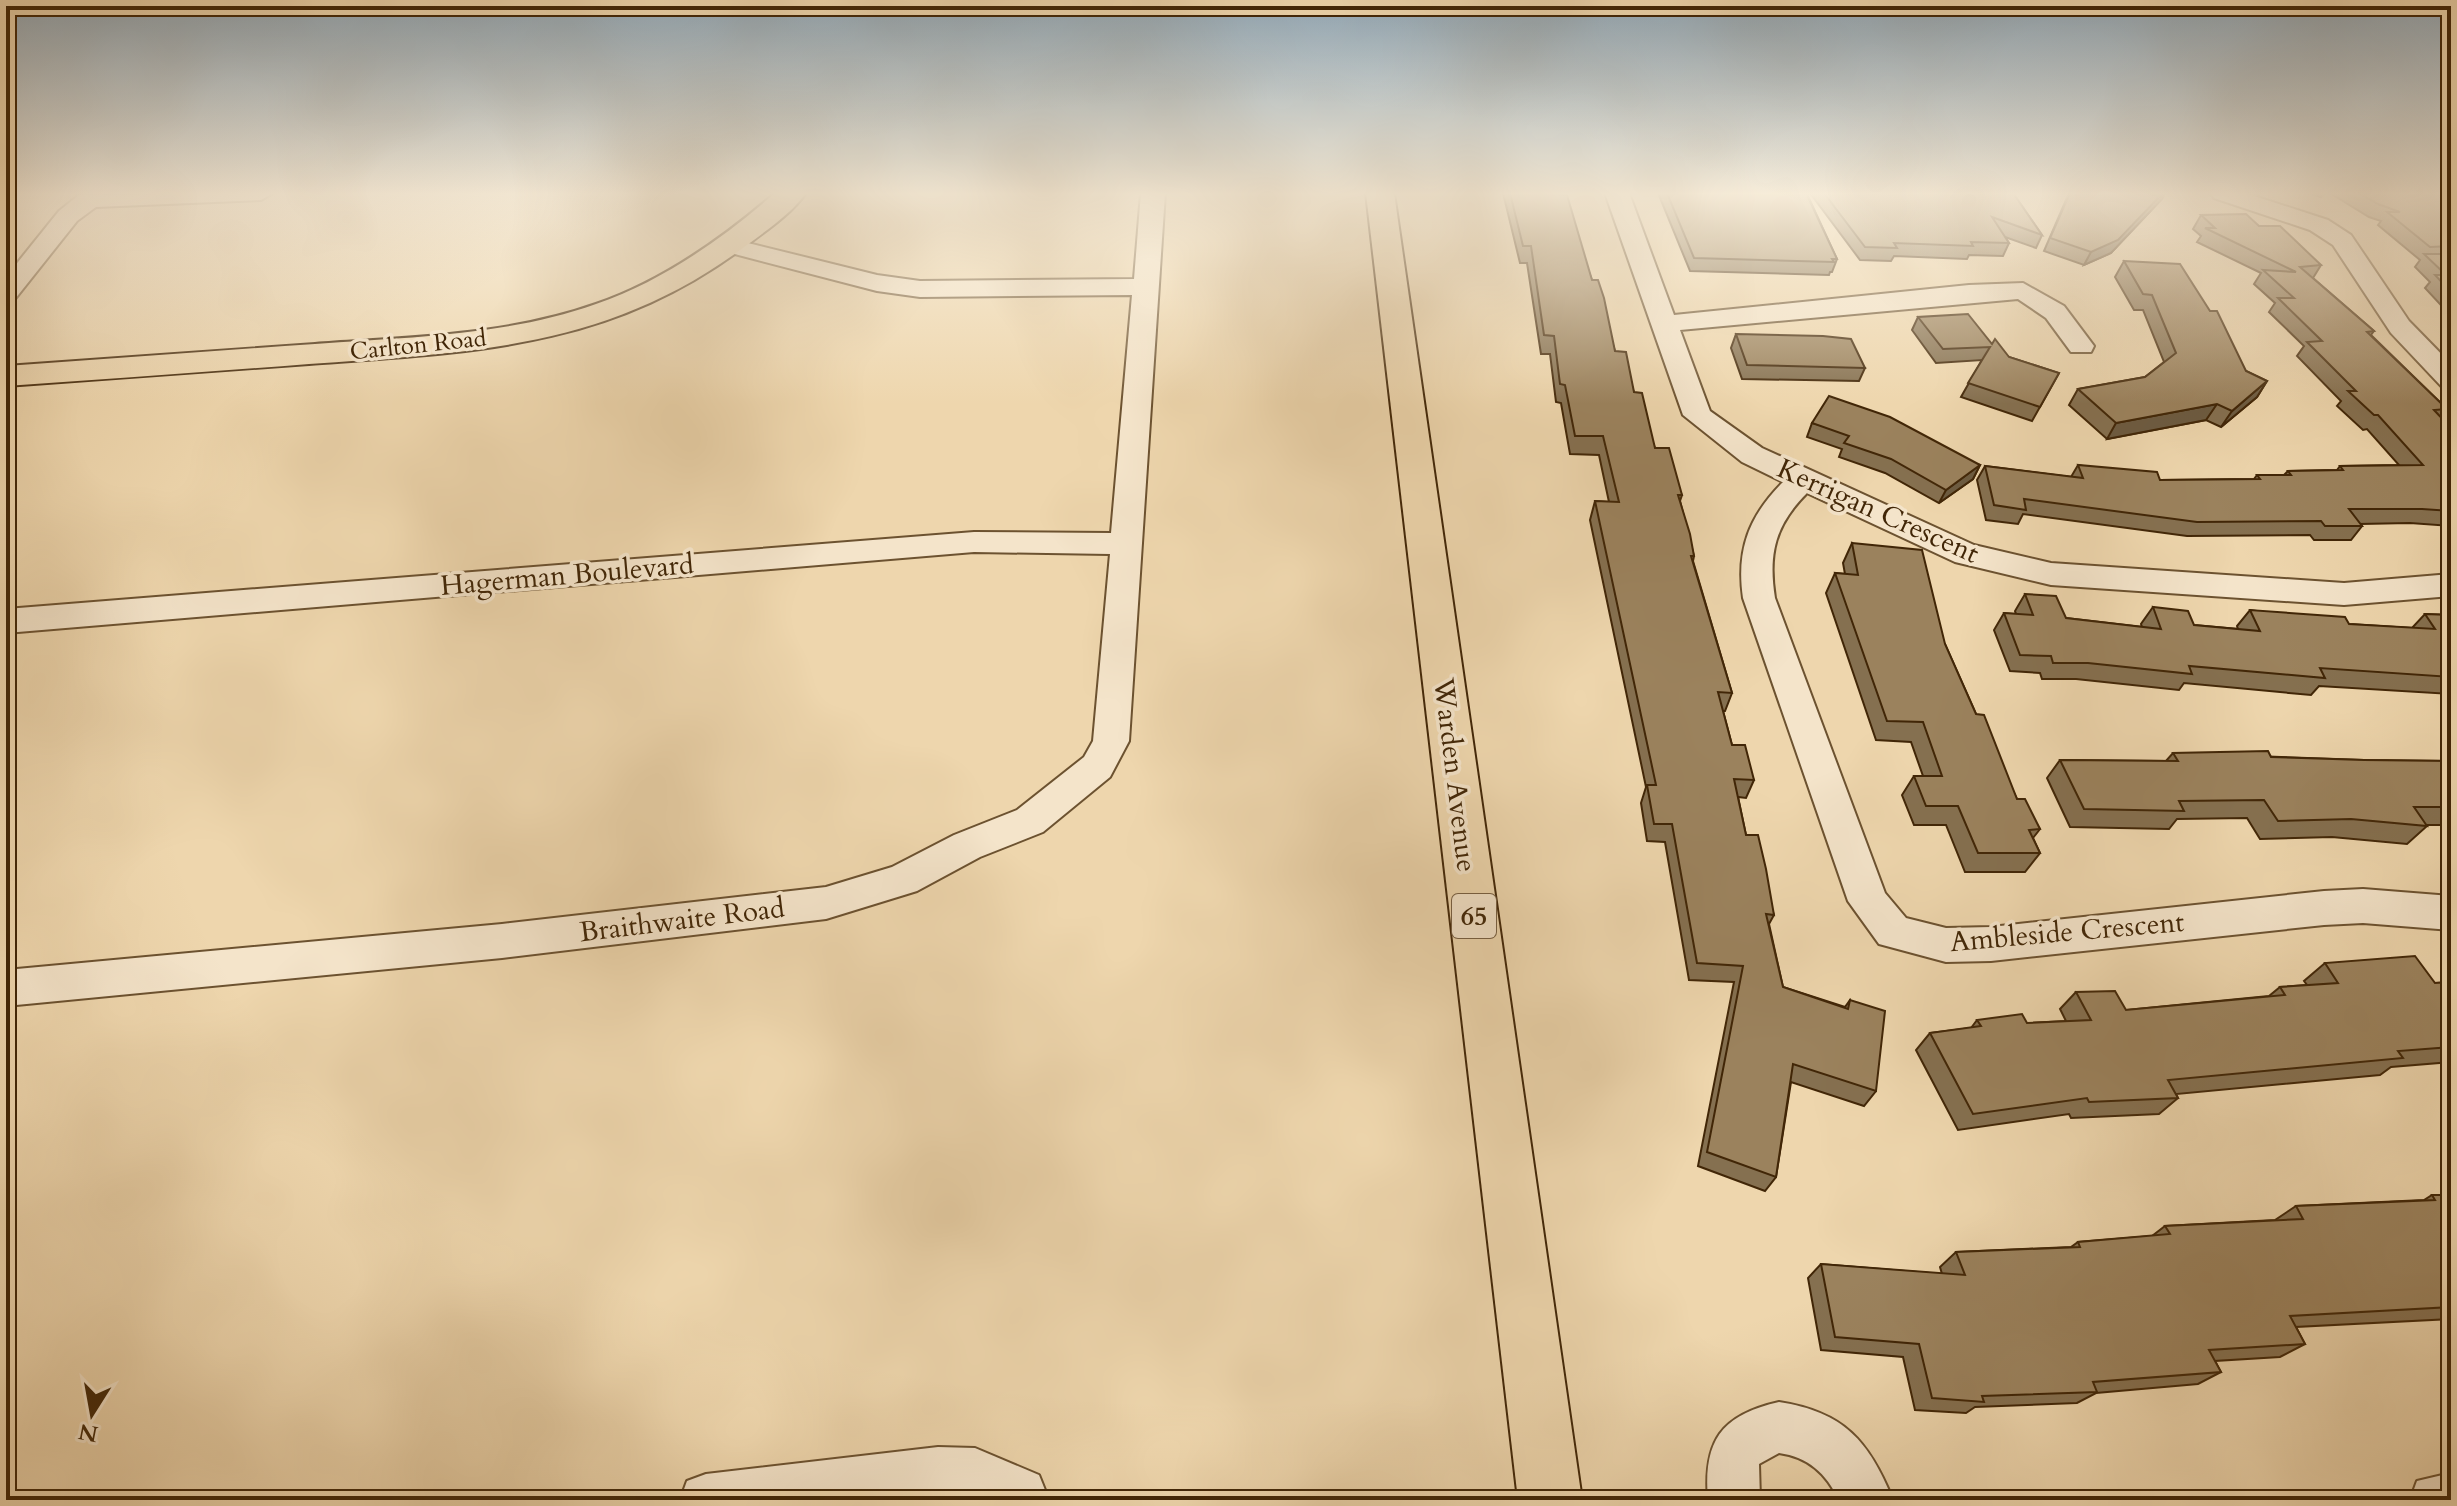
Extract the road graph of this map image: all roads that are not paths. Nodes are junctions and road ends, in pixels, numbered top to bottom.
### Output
1 (30, 263) edge
2 (701, 263) edge
3 (800, 263) edge
4 (1148, 263) edge
5 (1389, 263) edge
6 (1642, 263) edge
7 (2356, 263) edge
8 (1146, 287) junction
9 (6, 294) edge
10 (1663, 324) junction
11 (2081, 346) dead end
12 (6, 376) edge
13 (2451, 380) edge
14 (1804, 479) junction
15 (1128, 544) junction
16 (2451, 585) edge
17 (6, 621) edge
18 (2451, 913) edge
19 (6, 988) edge
20 (2451, 1499) edge
21 (706, 1500) edge
22 (1023, 1500) edge
23 (1550, 1500) edge
24 (1734, 1500) edge
25 (1867, 1500) edge
26 (2436, 1500) edge

1 - 9 street
2 - 12 main road, Carlton Road
3 - 8 street
4 - 8 street, Braithwaite Road
5 - 23 main road, Warden Avenue / 65
6 - 10 street, Kerrigan Crescent
7 - 13 street
8 - 15 street, Braithwaite Road
10 - 11 street
10 - 14 street, Kerrigan Crescent
14 - 16 street, Kerrigan Crescent
14 - 18 street, Ambleside Crescent
15 - 17 street, Hagerman Boulevard
15 - 19 street, Braithwaite Road
20 - 26 street
21 - 22 street
24 - 25 street

